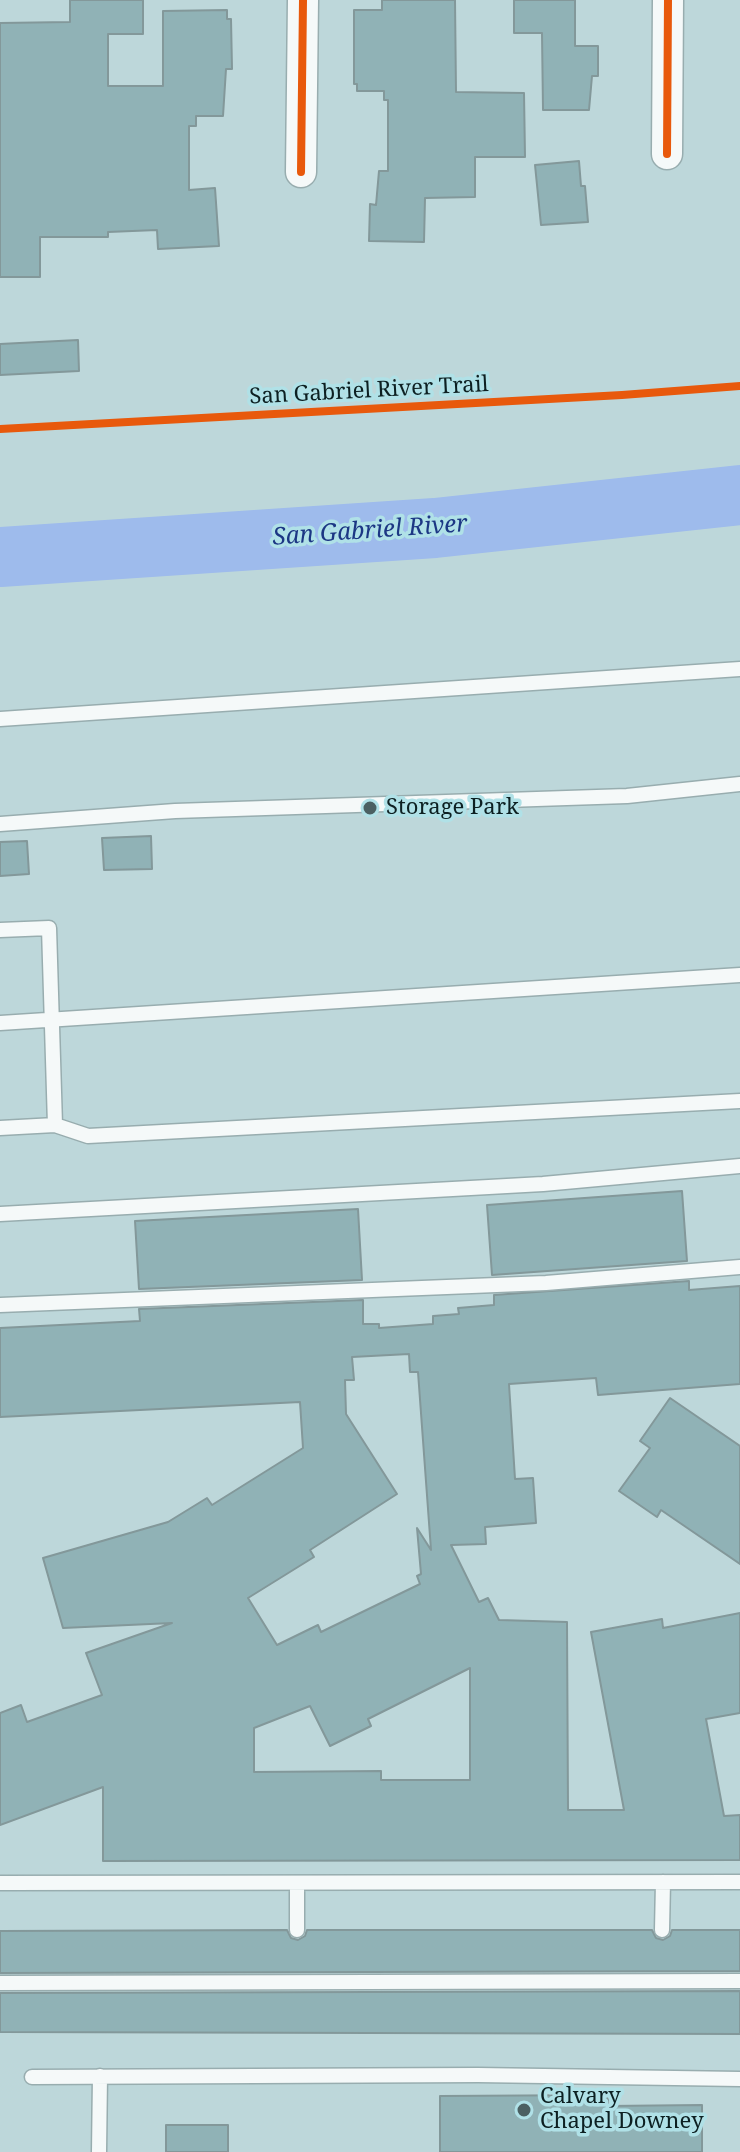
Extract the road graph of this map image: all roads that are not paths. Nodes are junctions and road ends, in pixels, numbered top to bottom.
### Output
1 (303, 0) edge
2 (668, 0) edge
3 (667, 154) dead end
4 (301, 172) dead end
5 (740, 669) edge
6 (0, 719) edge
7 (740, 784) edge
8 (0, 824) edge
9 (0, 930) edge
10 (740, 975) edge
11 (52, 1021) junction
12 (0, 1023) edge
13 (740, 1101) edge
14 (55, 1125) junction
15 (0, 1128) edge
16 (740, 1166) edge
17 (0, 1214) edge
18 (740, 1267) edge
19 (0, 1305) edge
20 (663, 1882) junction
21 (740, 1882) edge
22 (0, 1883) edge
23 (297, 1883) junction
24 (297, 1930) dead end
25 (662, 1930) dead end
26 (740, 1981) edge
27 (0, 1983) edge
28 (100, 2076) junction
29 (32, 2077) dead end
30 (740, 2079) edge
31 (99, 2152) edge

1 - 4 street
2 - 3 street
5 - 6 lane
7 - 8 lane
9 - 11 lane
10 - 11 lane
11 - 12 lane
11 - 14 lane
13 - 14 lane
14 - 15 lane
16 - 17 lane
18 - 19 lane
20 - 21 lane
20 - 23 lane
20 - 25 lane
22 - 23 lane
23 - 24 lane
26 - 27 lane
28 - 29 lane
28 - 30 lane
28 - 31 lane

